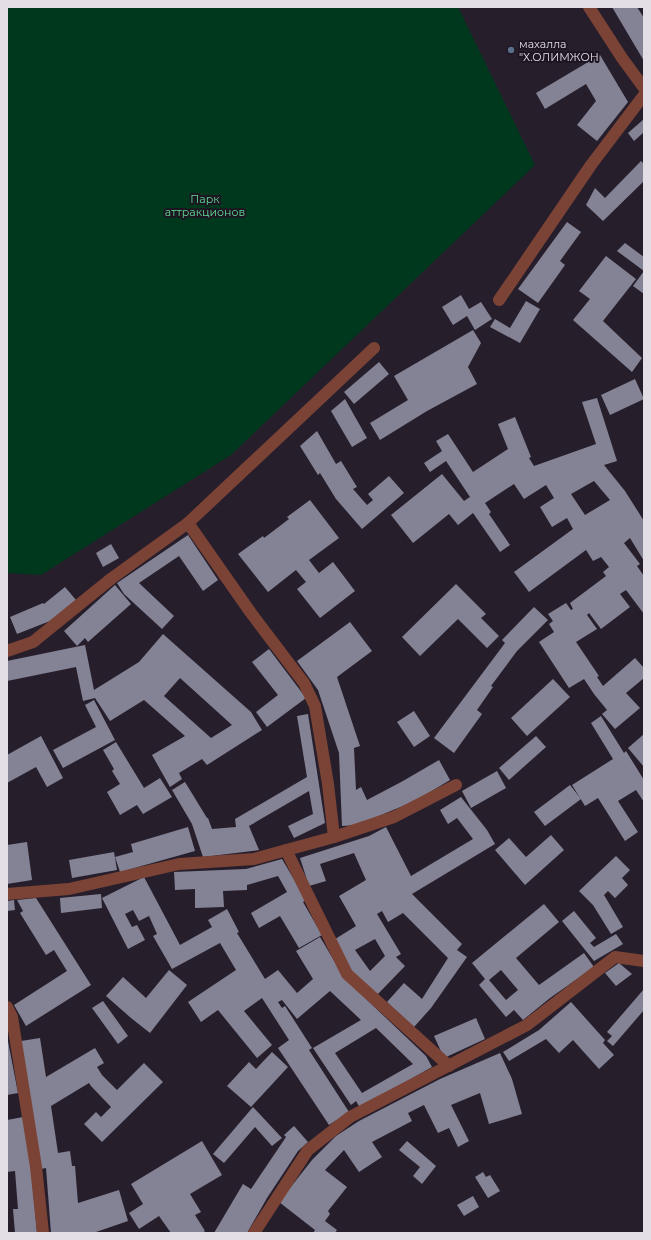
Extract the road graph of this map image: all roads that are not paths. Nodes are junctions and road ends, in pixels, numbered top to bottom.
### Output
1 (589, 7) edge
2 (644, 88) edge
3 (644, 95) edge
4 (499, 300) dead end
5 (374, 348) dead end
6 (188, 523) junction
7 (7, 651) edge
8 (456, 785) dead end
9 (334, 837) junction
10 (286, 850) junction
11 (7, 894) edge
12 (644, 961) edge
13 (7, 1007) edge
14 (449, 1066) junction
15 (43, 1233) edge
16 (254, 1233) edge

1 - 2 street
3 - 4 street
5 - 6 street
6 - 7 street
6 - 9 street
8 - 9 street
9 - 10 street
10 - 11 street
10 - 14 street
12 - 14 street
13 - 15 street
14 - 16 street

